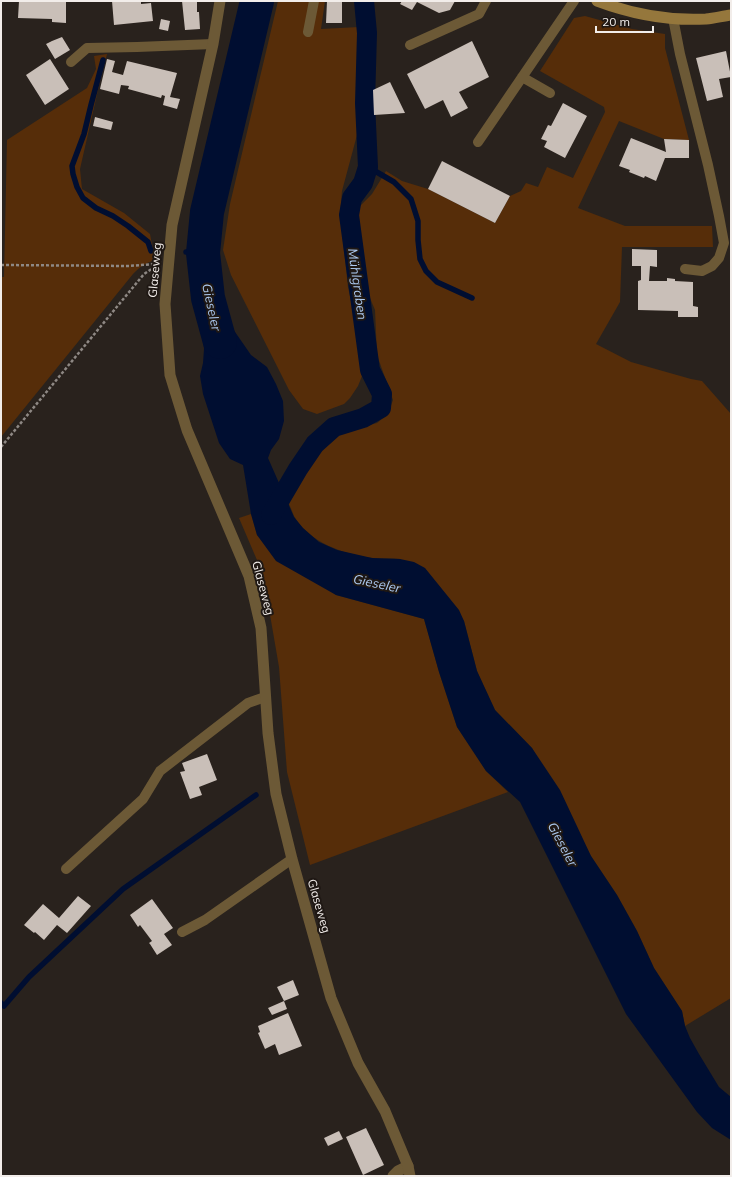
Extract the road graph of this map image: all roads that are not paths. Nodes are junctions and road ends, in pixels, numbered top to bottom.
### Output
1 (220, 1) edge
2 (314, 1) edge
3 (486, 1) edge
4 (574, 1) edge
5 (597, 1) edge
6 (616, 5) edge
7 (731, 15) edge
8 (673, 18) junction
9 (308, 32) dead end
10 (213, 44) junction
11 (410, 45) dead end
12 (70, 62) dead end
13 (522, 77) junction
14 (550, 92) dead end
15 (478, 142) dead end
16 (685, 269) dead end
17 (265, 697) junction
18 (292, 859) junction
19 (66, 869) dead end
20 (182, 932) dead end
21 (409, 1171) edge
22 (393, 1176) edge

1 - 10 street, Glaseweg
2 - 9 lane
3 - 11 lane
4 - 13 lane
5 - 6 main road
6 - 8 main road
7 - 8 main road
8 - 16 lane
10 - 12 lane
10 - 17 street, Glaseweg
13 - 14 lane
13 - 15 lane
17 - 18 street, Glaseweg
17 - 19 lane
18 - 20 lane
18 - 21 street, Glaseweg
21 - 22 street

